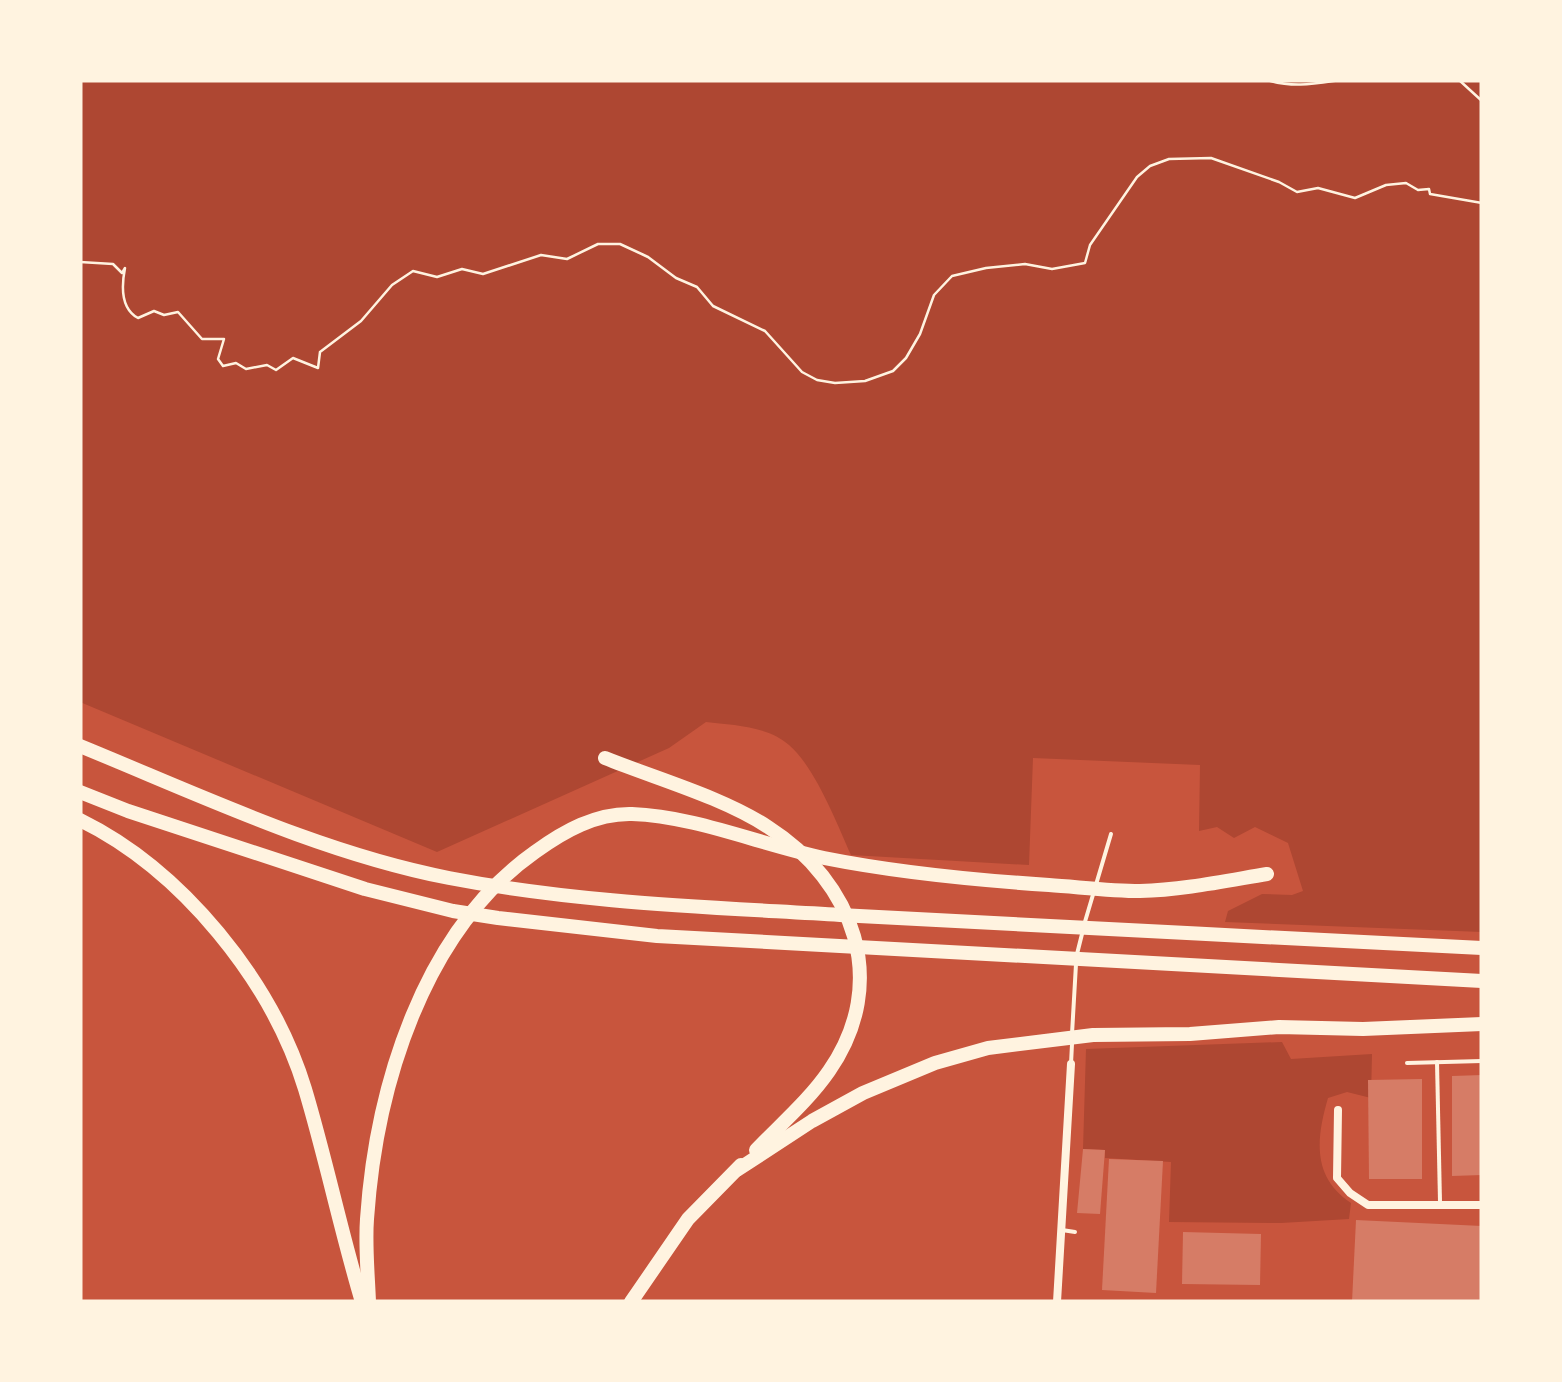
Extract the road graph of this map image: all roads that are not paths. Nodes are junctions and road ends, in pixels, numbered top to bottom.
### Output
1 (80, 746) edge
2 (605, 758) dead end
3 (80, 792) edge
4 (80, 820) edge
5 (1111, 834) dead end
6 (1267, 874) dead end
7 (1482, 948) edge
8 (1482, 981) edge
9 (1482, 1024) edge
10 (1482, 1061) edge
11 (1437, 1062) junction
12 (1408, 1063) dead end
13 (1071, 1064) joint
14 (1338, 1110) dead end
15 (737, 1170) junction
16 (1440, 1204) junction
17 (1482, 1204) edge
18 (1062, 1230) junction
19 (1075, 1232) dead end
20 (366, 1302) edge
21 (631, 1302) edge
22 (1058, 1302) edge

1 - 7 highway
2 - 15 highway
3 - 8 highway
4 - 20 highway
5 - 13 lane
6 - 20 highway
9 - 15 highway
10 - 11 lane
11 - 12 lane
11 - 16 lane
13 - 18 street
14 - 16 street
15 - 21 highway
16 - 17 street
18 - 19 lane
18 - 22 street

